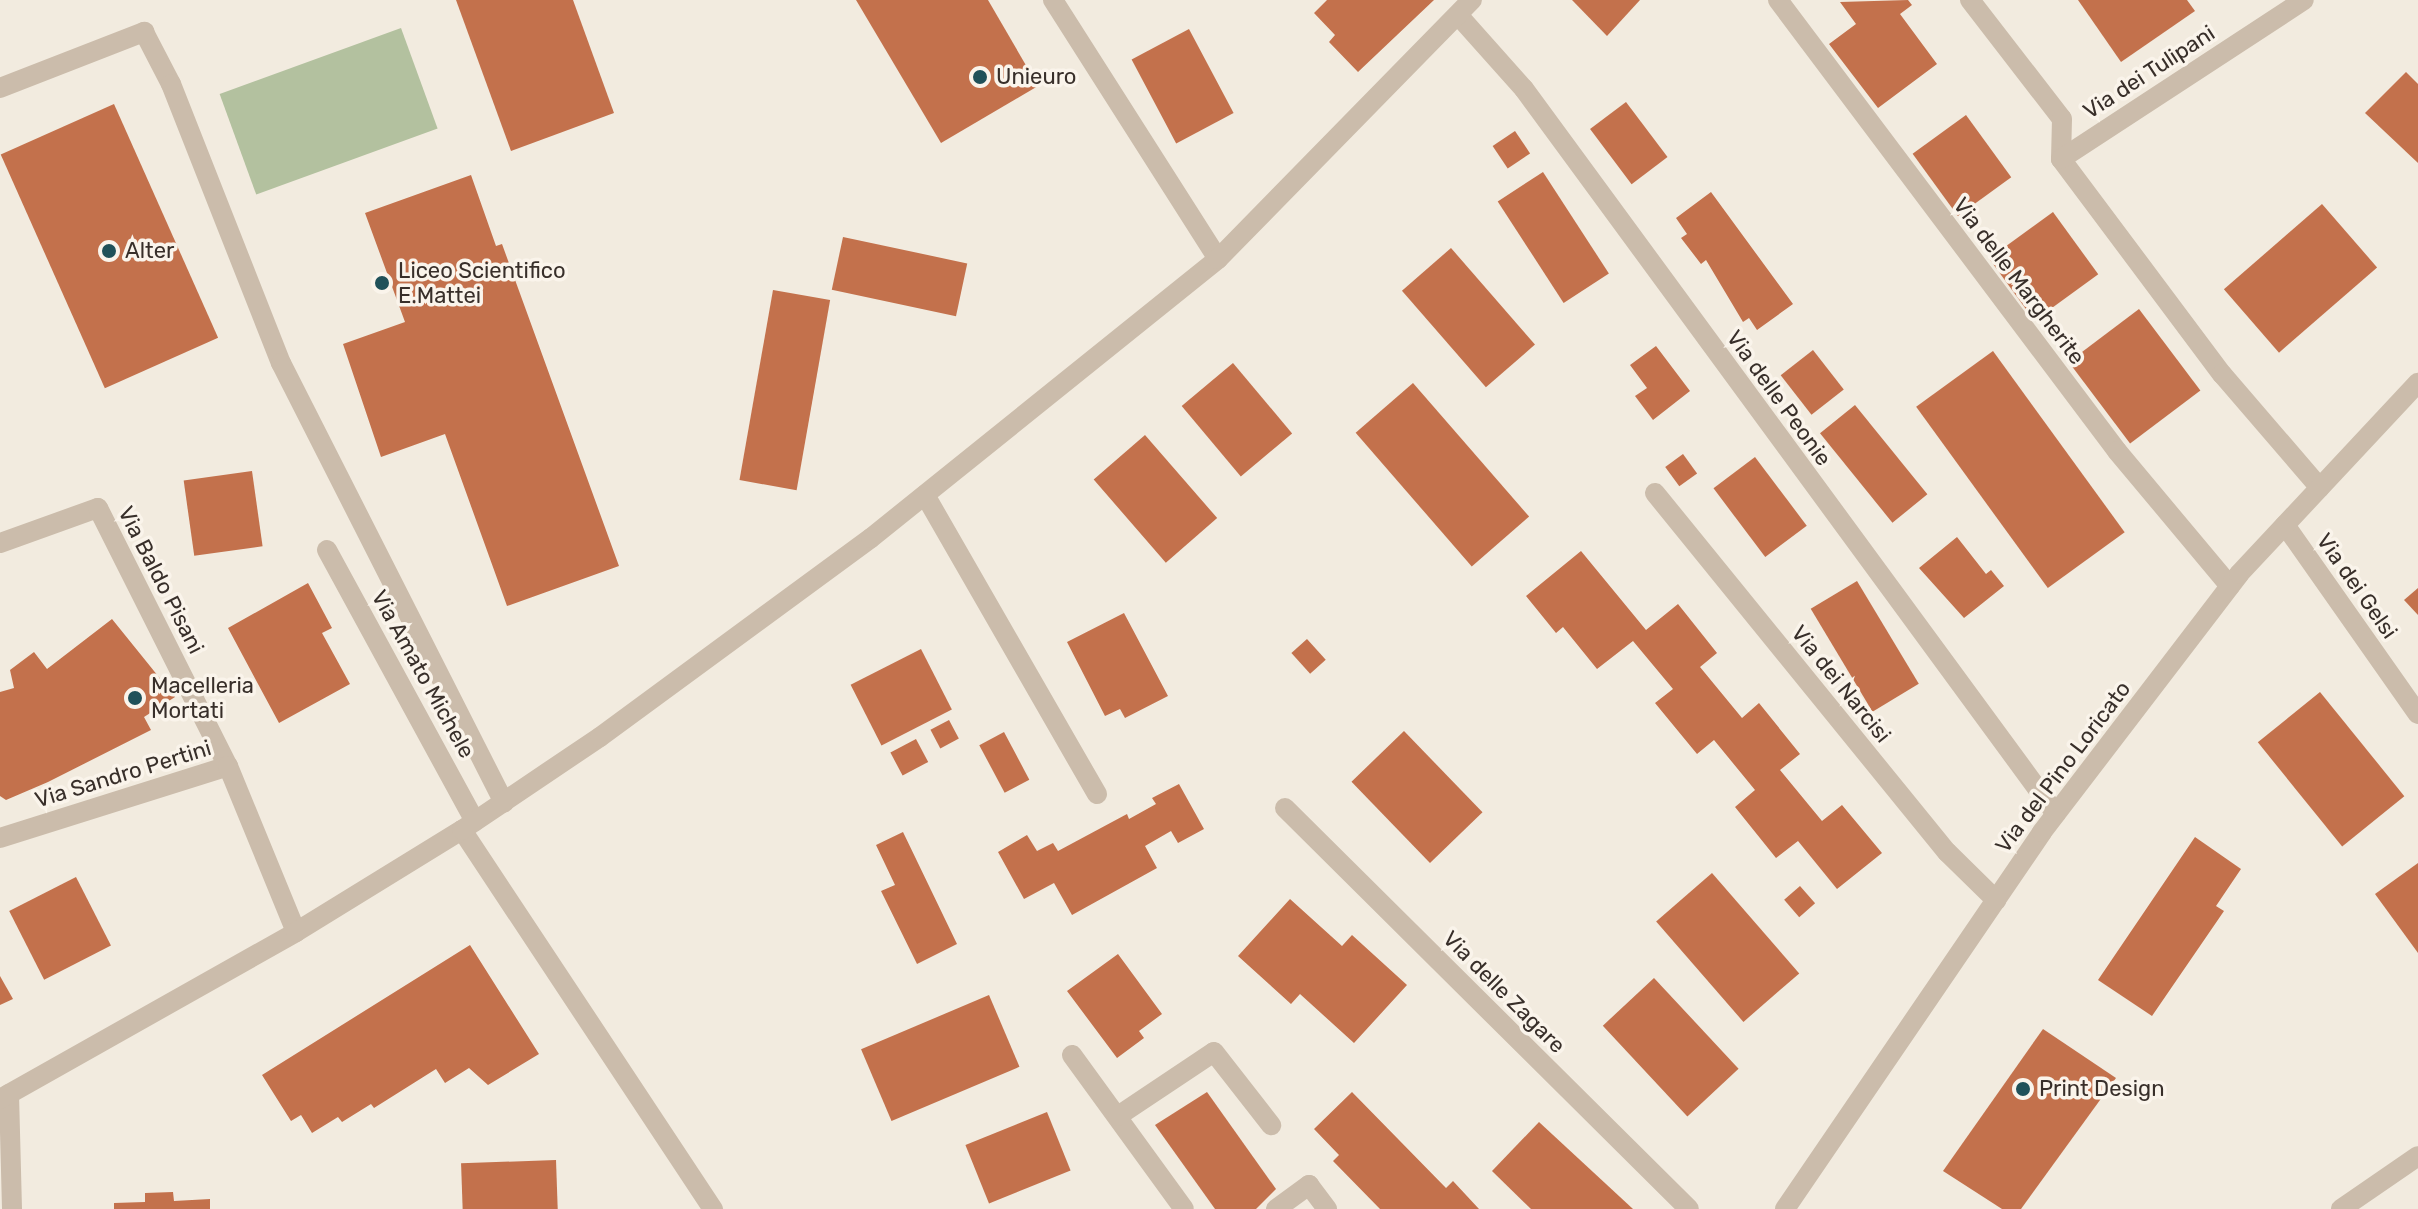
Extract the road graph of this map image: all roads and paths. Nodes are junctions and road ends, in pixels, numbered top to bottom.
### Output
1 (1053, 0) edge
2 (1778, 0) edge
3 (1970, 0) edge
4 (2304, 0) edge
5 (1465, 7) edge
6 (0, 88) edge
7 (2061, 159) junction
8 (1218, 259) junction
9 (2418, 383) edge
10 (2320, 488) junction
11 (1655, 493) dead end
12 (925, 495) junction
13 (2285, 525) junction
14 (0, 543) edge
15 (327, 550) dead end
16 (2230, 586) junction
17 (2418, 714) edge
18 (228, 766) junction
19 (1097, 794) dead end
20 (504, 803) junction
21 (1285, 808) dead end
22 (2056, 814) junction
23 (469, 826) junction
24 (0, 838) edge
25 (1996, 900) junction
26 (296, 932) junction
27 (1072, 1055) dead end
28 (4, 1096) edge
29 (1118, 1116) junction
30 (1271, 1125) dead end
31 (2418, 1156) edge
32 (12, 1209) edge
33 (713, 1209) edge
34 (1184, 1209) edge
35 (1276, 1209) edge
36 (1327, 1209) edge
37 (1689, 1209) edge
38 (1785, 1209) edge
39 (2341, 1209) edge

1 - 8 street
2 - 16 street, Via delle Margherite
3 - 7 street
4 - 7 street, Via dei Tulipani
5 - 8 street
5 - 22 street, Via delle Peonie
6 - 20 street
7 - 10 street
8 - 12 street
9 - 10 street, Via del Pino Loricato
10 - 13 street, Via del Pino Loricato
11 - 25 street, Via dei Narcisi
12 - 19 street
12 - 20 street
13 - 16 street, Via del Pino Loricato
13 - 17 street, Via dei Gelsi
14 - 18 street, Via Baldo Pisani
15 - 23 street, Via Amato Michele
16 - 22 street, Via del Pino Loricato
18 - 24 street, Via Sandro Pertini
18 - 26 street, Via Sandro Pertini
20 - 23 street
21 - 37 street, Via delle Zagare
22 - 25 street, Via del Pino Loricato
23 - 26 street
23 - 33 street, Via Amato Michele
25 - 38 street, Via del Pino Loricato
26 - 28 street
27 - 29 street
28 - 32 street
29 - 30 street
29 - 34 street
31 - 39 street
35 - 36 street

